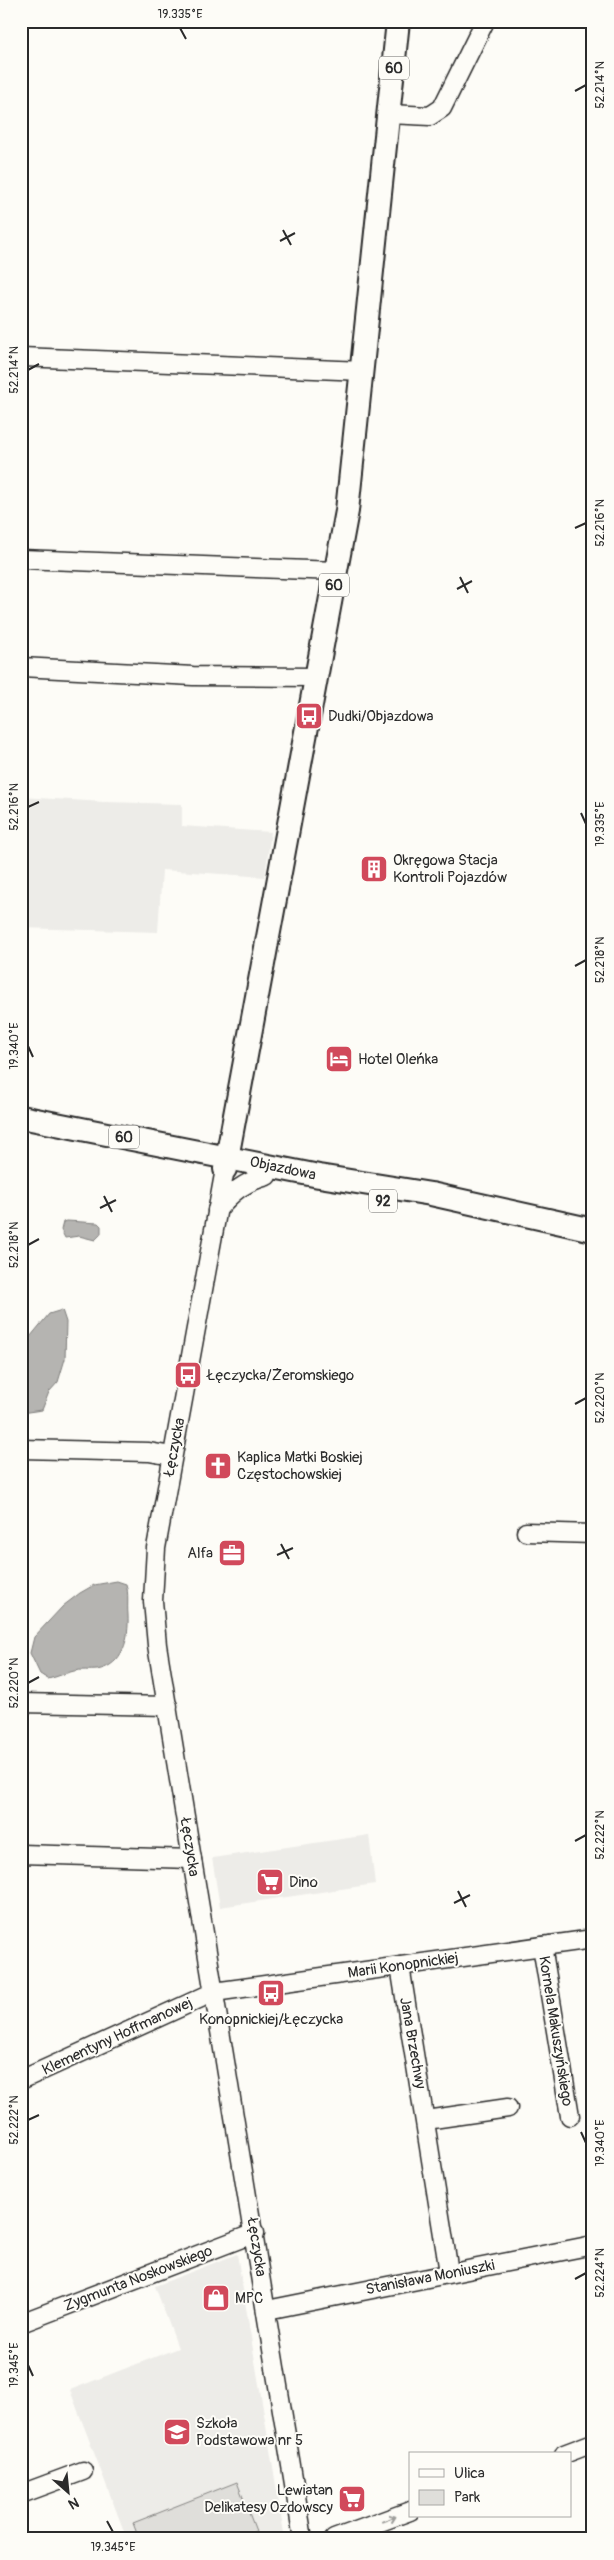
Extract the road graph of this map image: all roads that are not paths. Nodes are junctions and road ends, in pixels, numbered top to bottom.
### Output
1 (398, 21) edge
2 (485, 21) edge
3 (390, 114) junction
4 (21, 357) edge
5 (363, 371) junction
6 (21, 559) edge
7 (336, 571) junction
8 (21, 667) edge
9 (316, 677) junction
10 (21, 1117) edge
11 (21, 1130) edge
12 (226, 1163) junction
13 (267, 1176) junction
14 (217, 1210) junction
15 (544, 1220) junction
16 (593, 1230) edge
17 (21, 1449) edge
18 (172, 1456) junction
19 (526, 1532) dead end
20 (593, 1534) edge
21 (21, 1703) edge
22 (168, 1706) junction
23 (21, 1854) edge
24 (192, 1859) junction
25 (593, 1939) edge
26 (542, 1946) junction
27 (400, 1966) junction
28 (214, 1992) junction
29 (21, 2080) edge
30 (508, 2108) dead end
31 (571, 2116) dead end
32 (426, 2120) junction
33 (255, 2233) junction
34 (593, 2245) edge
35 (450, 2272) junction
36 (267, 2310) junction
37 (21, 2323) edge
38 (593, 2443) edge
39 (569, 2452) edge
40 (83, 2471) dead end
41 (21, 2494) edge
42 (409, 2511) edge
43 (303, 2539) edge
44 (334, 2539) edge

1 - 3 main road, 60
2 - 3 street
3 - 5 main road, 60
4 - 5 street
5 - 7 main road, 60
6 - 7 street
7 - 9 main road, 60
8 - 9 street
9 - 12 main road, 60
10 - 12 main road, Objazdowa / 60
11 - 12 main road, Objazdowa / 60
12 - 13 main road, Objazdowa / 92
12 - 14 street, Łęczycka
12 - 15 main road, Objazdowa / 92
13 - 14 street
13 - 15 main road, Objazdowa / 92
14 - 18 street, Łęczycka
15 - 16 main road, Objazdowa / 92
17 - 18 street
18 - 22 street, Łęczycka
19 - 20 street
21 - 22 street
22 - 24 street, Łęczycka
23 - 24 street
24 - 28 street, Łęczycka
25 - 26 street, Marii Konopnickiej
26 - 27 street, Marii Konopnickiej
26 - 31 street, Kornela Makuszyńskiego
27 - 28 street, Marii Konopnickiej
27 - 32 street, Jana Brzechwy
28 - 29 street, Klementyny Hoffmanowej
28 - 33 street, Łęczycka
30 - 32 street
32 - 35 street, Jana Brzechwy
33 - 36 street, Łęczycka
33 - 37 street, Zygmunta Noskowskiego
34 - 35 street, Stanisława Moniuszki
35 - 36 street, Stanisława Moniuszki
36 - 43 street, Łęczycka
38 - 39 street
40 - 41 street
44 -> 42 street

